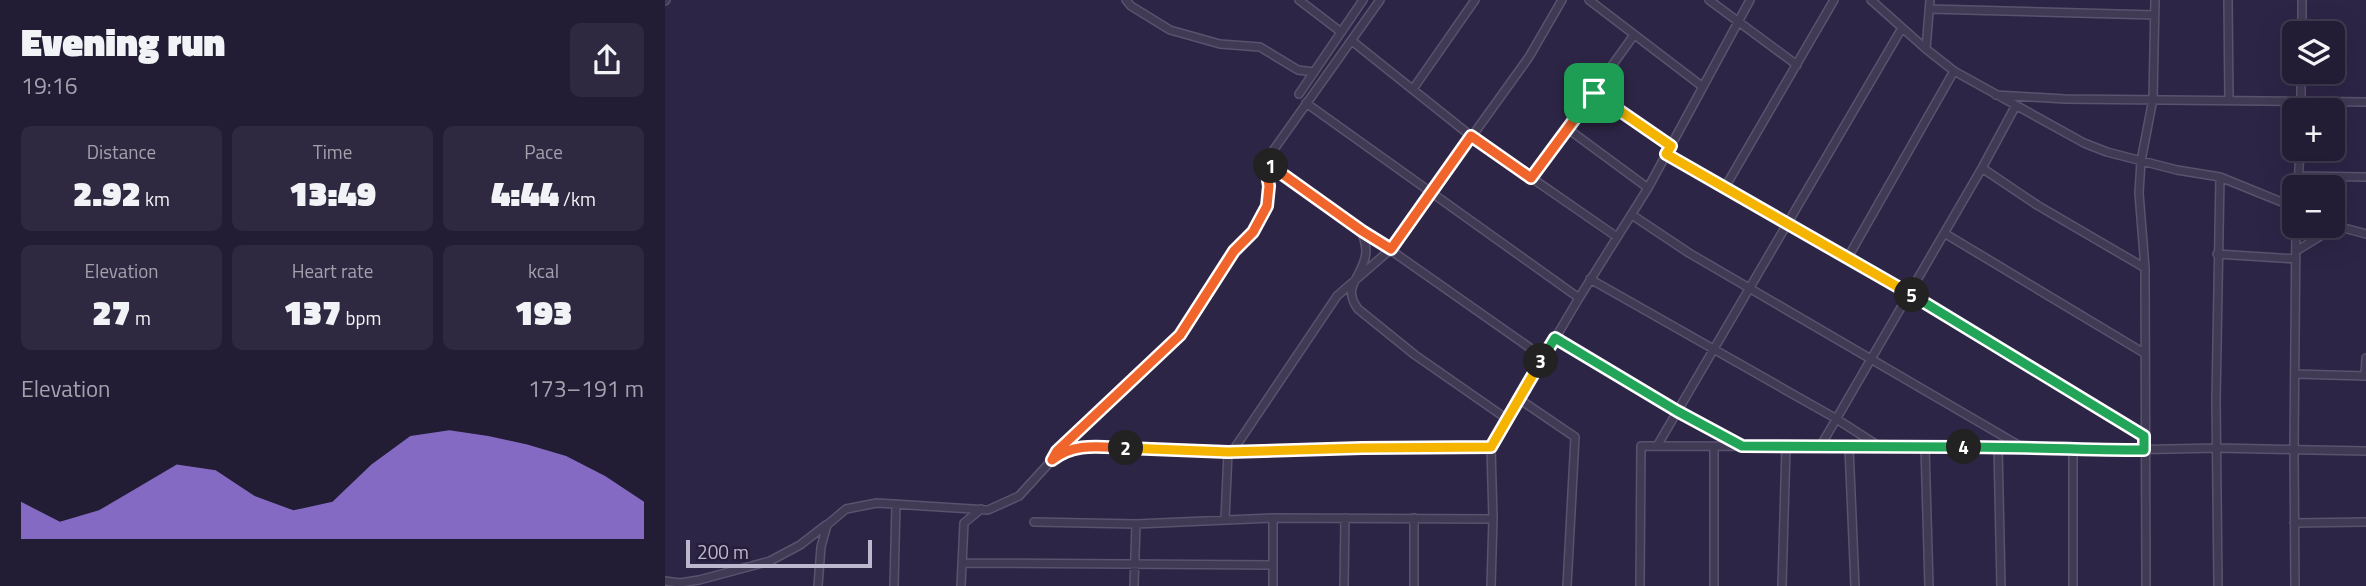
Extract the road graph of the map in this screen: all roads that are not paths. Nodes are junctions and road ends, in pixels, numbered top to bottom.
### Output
1 (1299, 0) edge
2 (1363, 0) edge
3 (1380, 0) edge
4 (1475, 0) edge
5 (1562, 0) edge
6 (1589, 0) edge
7 (1709, 0) edge
8 (1750, 0) edge
9 (1834, 0) edge
10 (1871, 0) edge
11 (1930, 0) edge
12 (2155, 0) edge
13 (2228, 0) edge
14 (2302, 0) edge
15 (1131, 2) edge
16 (1930, 9) junction
17 (2155, 15) junction
18 (2302, 21) edge
19 (1739, 22) junction
20 (1902, 28) junction
21 (1341, 32) junction
22 (1634, 35) junction
23 (1352, 41) junction
24 (1926, 49) junction
25 (1797, 65) junction
26 (1954, 71) junction
27 (1314, 72) junction
28 (1703, 87) junction
29 (1413, 89) junction
30 (1594, 93) junction
31 (1299, 94) dead end
32 (1993, 95) junction
33 (2153, 99) junction
34 (2229, 100) junction
35 (2366, 102) edge
36 (1306, 103) junction
37 (2345, 103) edge
38 (2282, 104) edge
39 (2015, 107) junction
40 (1568, 128) junction
41 (1471, 136) junction
42 (1671, 146) junction
43 (1666, 154) junction
44 (2141, 161) junction
45 (1265, 162) junction
46 (1982, 168) junction
47 (2220, 177) junction
48 (2345, 177) edge
49 (2366, 177) edge
50 (1531, 178) junction
51 (1648, 188) junction
52 (1724, 189) junction
53 (1431, 193) junction
54 (2282, 202) edge
55 (1632, 215) junction
56 (1786, 224) junction
57 (2345, 229) edge
58 (1362, 231) junction
59 (1944, 233) junction
60 (2366, 234) edge
61 (1617, 237) junction
62 (2297, 238) edge
63 (2319, 238) edge
64 (1391, 249) junction
65 (2217, 254) junction
66 (2296, 255) junction
67 (1847, 259) junction
68 (2145, 268) junction
69 (1590, 279) junction
70 (1352, 285) junction
71 (1749, 287) junction
72 (1908, 293) junction
73 (1579, 298) junction
74 (1555, 338) junction
75 (1713, 348) junction
76 (2144, 353) junction
77 (1543, 357) junction
78 (2366, 358) edge
79 (1871, 359) junction
80 (2295, 374) junction
81 (2366, 376) edge
82 (1518, 399) junction
83 (1677, 411) junction
84 (1835, 418) junction
85 (1507, 419) junction
86 (2144, 436) junction
87 (1657, 446) junction
88 (1742, 446) junction
89 (1491, 447) junction
90 (1714, 447) junction
91 (1786, 447) junction
92 (1820, 447) junction
93 (1849, 447) junction
94 (1880, 447) junction
95 (1924, 447) junction
96 (1998, 447) junction
97 (2020, 447) junction
98 (2217, 448) junction
99 (2294, 449) junction
100 (2144, 450) junction
101 (2073, 451) junction
102 (2366, 451) edge
103 (1230, 452) junction
104 (1052, 460) junction
105 (896, 504) junction
106 (981, 509) junction
107 (1345, 518) junction
108 (1414, 518) junction
109 (1273, 519) junction
110 (1493, 519) junction
111 (1225, 520) junction
112 (1034, 522) dead end
113 (2294, 523) junction
114 (2366, 523) edge
115 (1136, 524) junction
116 (827, 525) junction
117 (962, 563) junction
118 (1134, 565) junction
119 (1272, 565) junction
120 (665, 581) edge
121 (818, 586) edge
122 (894, 586) edge
123 (961, 586) edge
124 (1134, 586) edge
125 (1273, 586) edge
126 (1345, 586) edge
127 (1414, 586) edge
128 (1491, 586) edge
129 (1567, 586) edge
130 (1640, 586) edge
131 (1714, 586) edge
132 (1783, 586) edge
133 (1855, 586) edge
134 (1929, 586) edge
135 (2001, 586) edge
136 (2073, 586) edge
137 (2146, 586) edge
138 (2218, 586) edge
139 (2295, 586) edge

1 - 21 street
2 - 21 street
3 - 23 street
4 - 29 street
5 - 41 street
6 - 22 street
7 - 19 street
8 - 19 street
9 - 25 street
10 - 20 street
11 - 16 street
12 - 17 street
13 - 34 street
14 - 18 street
15 - 27 street
16 - 17 street
16 - 24 street
17 - 33 street
19 - 25 street
19 - 28 street
20 - 24 street
20 - 56 street
21 - 27 street
22 - 28 street
22 - 30 street
23 - 29 street
23 - 36 street
24 - 26 street
25 - 52 street
26 - 32 street
26 - 67 street
27 - 31 street
28 - 42 street
29 - 41 street
30 - 40 street
30 - 42 street
32 - 33 street
32 - 39 street
33 - 34 street
33 - 44 street
34 - 38 street
35 - 37 street
36 - 45 street
36 - 53 street
39 - 44 street
39 - 46 street
40 - 50 street
40 - 51 street
41 - 50 street
41 - 53 street
42 - 43 street
43 - 51 street
43 - 52 street
44 - 47 street
44 - 68 street
45 - 58 street
45 - 104 street
46 - 59 street
46 - 68 street
47 - 54 street
47 - 65 street
48 - 49 street
50 - 61 street
51 - 55 street
52 - 56 street
53 - 64 street
53 - 73 street
55 - 61 street
55 - 71 street
56 - 67 street
56 - 71 street
57 - 60 street
58 - 64 street
58 - 70 street
59 - 72 street
59 - 76 street
61 - 69 street
62 - 66 street
63 - 66 street
64 - 70 street
64 - 77 street
65 - 66 street
65 - 98 street
66 - 80 street
67 - 72 street
68 - 76 street
69 - 73 street
69 - 75 street
70 - 85 street
70 - 103 street
71 - 75 street
71 - 79 street
72 - 79 street
72 - 86 street
73 - 74 street
74 - 77 street
74 - 83 street
75 - 83 street
75 - 84 street
76 - 86 street
77 - 82 street
78 - 81 street
79 - 84 street
79 - 97 street
80 - 81 street
80 - 99 street
82 - 85 street
82 - 129 street
83 - 87 street
83 - 88 street
84 - 92 street
84 - 94 street
85 - 89 street
86 - 100 street
87 - 90 street
87 - 130 street
88 - 90 street
88 - 91 street
89 - 103 street
89 - 110 street
90 - 131 street
91 - 92 street
91 - 132 street
92 - 93 street
93 - 94 street
93 - 133 street
94 - 95 street
95 - 96 street
95 - 134 street
96 - 97 street
96 - 135 street
97 - 101 street
98 - 99 street
98 - 100 street
98 - 138 street
99 - 102 street
99 - 113 street
100 - 101 street
100 - 137 street
101 - 136 street
103 - 104 street
103 - 111 street
104 - 106 street
105 - 106 street
105 - 116 street
105 - 122 street
106 - 117 street
107 - 108 street
107 - 109 street
107 - 126 street
108 - 110 street
108 - 127 street
109 - 111 street
109 - 119 street
110 - 128 street
111 - 115 street
112 - 115 street
113 - 114 street
113 - 139 street
115 - 118 street
116 - 120 street
116 - 121 street
117 - 118 street
117 - 123 street
118 - 119 street
118 - 124 street
119 - 125 street

